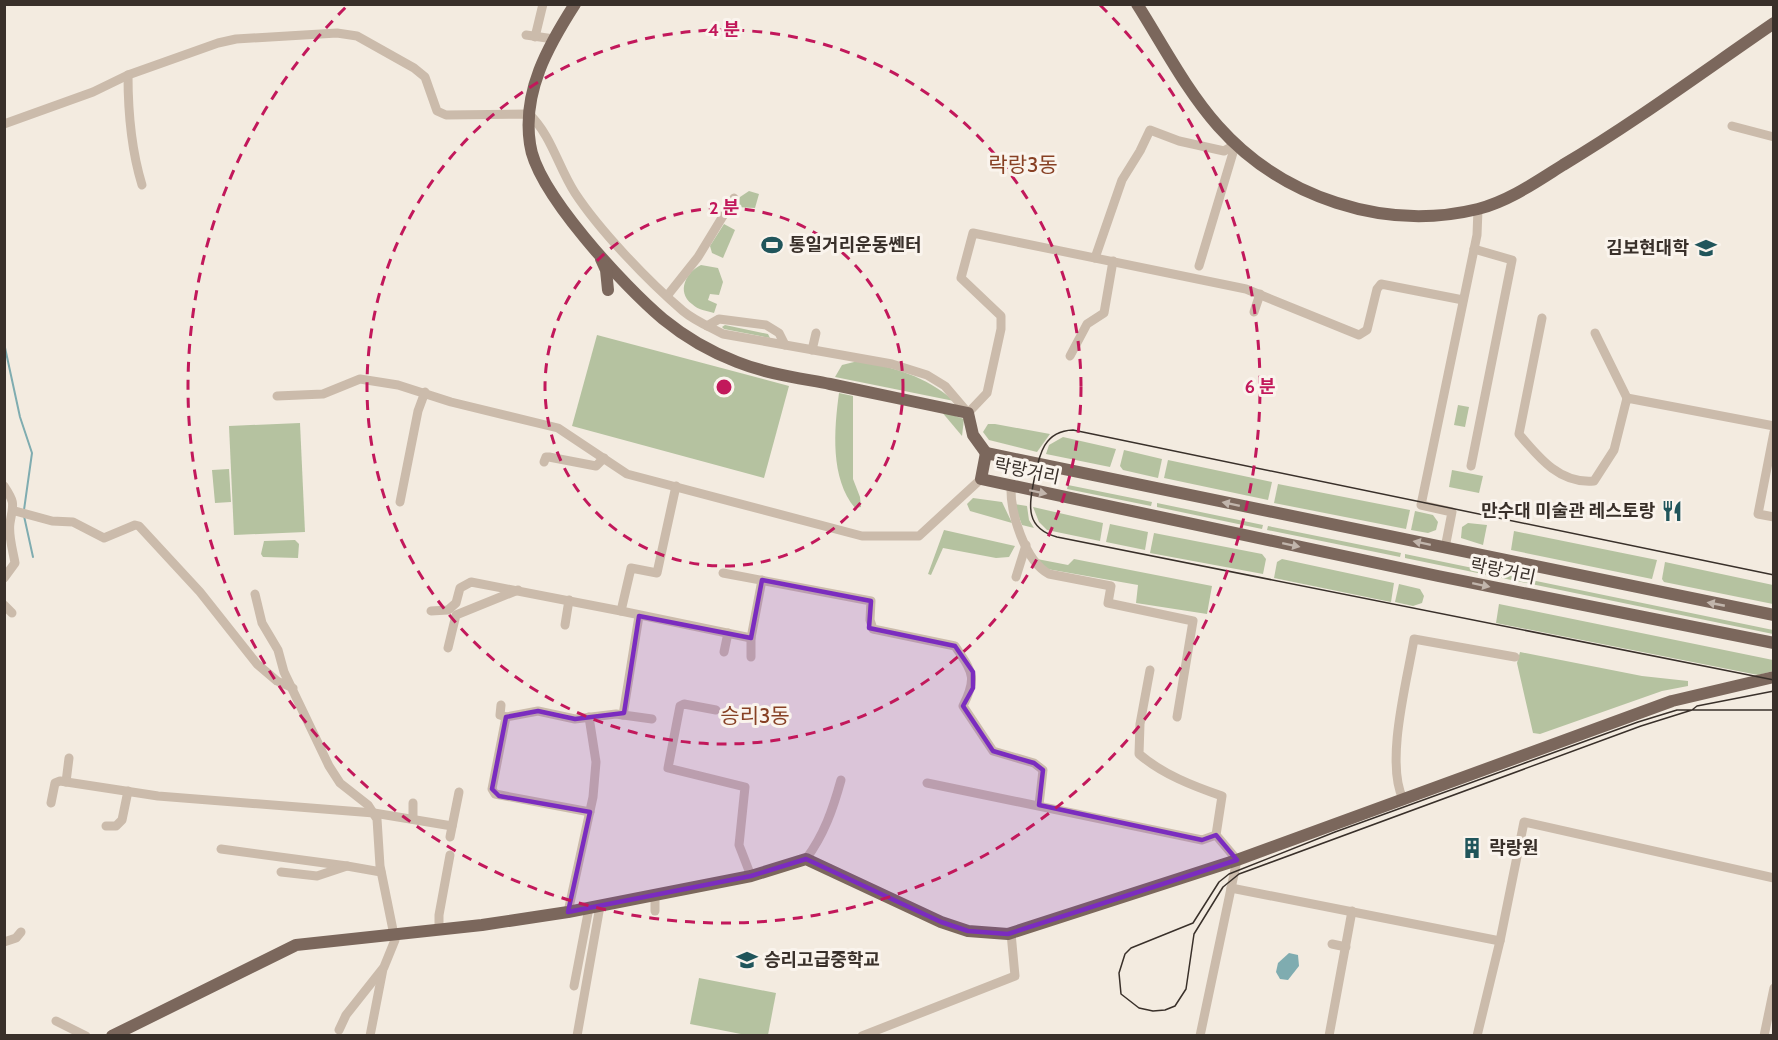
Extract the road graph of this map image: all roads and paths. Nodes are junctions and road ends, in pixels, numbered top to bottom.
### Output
1 (543, 4) edge
2 (575, 4) edge
3 (1137, 4) edge
4 (1773, 23) edge
5 (554, 39) junction
6 (128, 75) junction
7 (529, 114) junction
8 (4, 124) edge
9 (1732, 126) dead end
10 (1773, 137) edge
11 (1236, 144) junction
12 (142, 185) dead end
13 (734, 198) dead end
14 (1478, 209) junction
15 (592, 245) junction
16 (1474, 249) junction
17 (1095, 258) junction
18 (1113, 261) junction
19 (1199, 266) dead end
20 (608, 290) dead end
21 (1260, 294) junction
22 (667, 296) junction
23 (1463, 300) junction
24 (1254, 312) dead end
25 (1542, 318) dead end
26 (707, 326) junction
27 (816, 333) dead end
28 (1595, 333) dead end
29 (785, 345) junction
30 (812, 350) junction
31 (1070, 356) dead end
32 (425, 392) junction
33 (277, 396) dead end
34 (1627, 398) junction
35 (968, 413) junction
36 (1773, 426) edge
37 (1773, 432) edge
38 (986, 453) junction
39 (604, 458) junction
40 (544, 462) dead end
41 (1472, 465) dead end
42 (981, 479) junction
43 (4, 486) edge
44 (676, 486) junction
45 (1011, 486) junction
46 (400, 502) dead end
47 (15, 511) junction
48 (1773, 517) edge
49 (1026, 545) junction
50 (1445, 548) junction
51 (723, 573) dead end
52 (1016, 577) dead end
53 (4, 578) edge
54 (762, 580) junction
55 (518, 590) junction
56 (255, 594) dead end
57 (569, 600) junction
58 (431, 611) dead end
59 (621, 611) junction
60 (1773, 615) edge
61 (639, 616) junction
62 (565, 625) dead end
63 (728, 633) junction
64 (751, 638) junction
65 (1773, 642) edge
66 (448, 648) dead end
67 (724, 652) dead end
68 (751, 657) dead end
69 (1515, 657) dead end
70 (1150, 670) dead end
71 (1773, 677) edge
72 (293, 688) junction
73 (501, 705) dead end
74 (716, 710) dead end
75 (623, 715) junction
76 (506, 717) junction
77 (588, 717) junction
78 (1177, 717) dead end
79 (652, 719) dead end
80 (69, 758) dead end
81 (841, 780) dead end
82 (66, 782) junction
83 (927, 783) dead end
84 (128, 792) junction
85 (459, 792) dead end
86 (1403, 799) junction
87 (51, 803) dead end
88 (413, 803) dead end
89 (1039, 805) junction
90 (590, 812) junction
91 (374, 813) junction
92 (413, 819) junction
93 (106, 826) dead end
94 (452, 826) junction
95 (1215, 835) junction
96 (450, 837) dead end
97 (221, 849) dead end
98 (450, 855) dead end
99 (806, 859) junction
100 (1237, 860) junction
101 (347, 866) junction
102 (281, 872) dead end
103 (381, 872) junction
104 (751, 876) junction
105 (1773, 878) edge
106 (1231, 888) junction
107 (655, 896) junction
108 (595, 907) junction
109 (655, 910) dead end
110 (1352, 911) junction
111 (568, 912) junction
112 (439, 929) junction
113 (21, 932) dead end
114 (394, 933) junction
115 (1011, 933) junction
116 (1500, 941) junction
117 (4, 942) edge
118 (1332, 944) dead end
119 (1346, 947) junction
120 (384, 967) junction
121 (574, 986) dead end
122 (1773, 988) edge
123 (56, 1021) dead end
124 (339, 1030) dead end
125 (86, 1035) edge
126 (112, 1035) edge
127 (370, 1035) edge
128 (578, 1035) edge
129 (862, 1035) edge
130 (1200, 1035) edge
131 (1329, 1035) edge
132 (1477, 1035) edge
133 (1764, 1035) edge

1 - 5 street
2 - 5 main road
3 - 11 main road
4 - 14 main road
5 - 7 main road
6 - 7 street
6 - 8 street
6 - 12 street
7 - 15 main road
7 - 22 street
9 - 10 street
11 - 14 main road
11 - 17 street
11 - 19 street
13 - 22 street
14 - 16 street
15 - 20 main road
15 - 35 main road
16 - 23 street
16 - 41 street
17 - 18 street
17 - 35 street
18 - 21 street
18 - 31 street
21 - 23 street
21 - 24 street
22 - 26 street
23 - 50 street
25 - 34 street
26 - 29 street
26 - 29 street
27 - 30 street
28 - 34 street
29 - 30 street
30 - 35 street
32 - 33 street
32 - 39 street
32 - 46 street
34 - 36 street
35 - 38 main road
37 - 48 street
38 - 42 main road, 락랑거리
50 -> 38 main road, 락랑거리
39 - 40 street
39 - 44 street
42 - 44 street
42 - 45 main road, 락랑거리
43 - 47 street
44 - 59 street
45 - 49 street
45 -> 65 main road, 락랑거리
47 - 53 street
47 - 72 street
49 - 52 street
49 - 78 street
60 -> 50 main road, 락랑거리
51 - 54 street
54 - 64 street
54 - 89 street
55 - 57 street
55 - 58 street
55 - 66 street
56 - 72 street
57 - 59 street
57 - 62 street
59 - 61 street
61 - 63 street
61 - 75 street
63 - 64 street
63 - 67 street
64 - 68 street
69 - 86 street
70 - 95 street
71 - 86 main road
72 - 91 street
73 - 76 street
74 - 104 street
75 - 77 street
75 - 79 street
76 - 77 street
76 - 90 street
77 - 90 street
80 - 82 street
81 - 99 street
82 - 84 street
82 - 87 street
83 - 89 street
84 - 91 street
84 - 93 street
85 - 94 street
86 - 100 main road
88 - 92 street
89 - 95 street
90 - 111 street
91 - 92 street
91 - 103 street
92 - 94 street
94 - 96 street
95 - 100 street
97 - 101 street
98 - 112 street
99 - 104 main road
99 - 115 main road
100 - 106 street
100 - 115 main road
101 - 102 street
101 - 103 street
103 - 114 street
104 - 107 main road
105 - 116 street
106 - 110 street
106 - 130 street
107 - 108 main road
107 - 109 street
108 - 111 main road
108 - 121 street
108 - 128 street
110 - 116 street
110 - 119 street
111 - 112 main road
112 - 114 main road
113 - 117 street
114 - 120 street
114 - 126 main road
115 - 129 street
116 - 132 street
118 - 119 street
119 - 131 street
120 - 124 street
120 - 127 street
122 - 133 street
123 - 125 street

